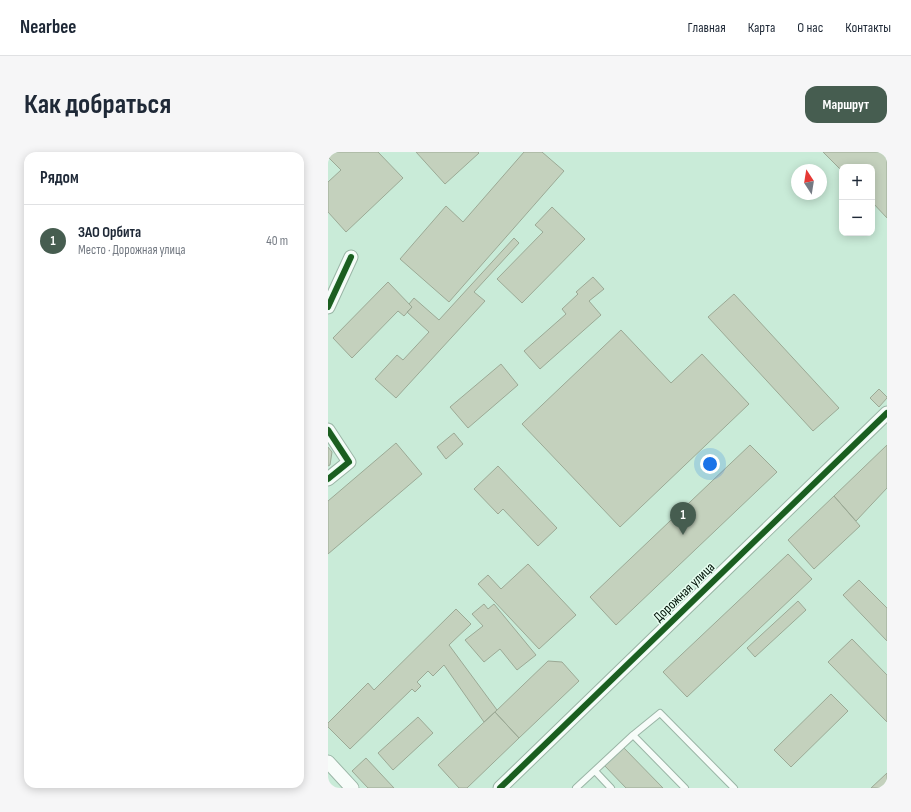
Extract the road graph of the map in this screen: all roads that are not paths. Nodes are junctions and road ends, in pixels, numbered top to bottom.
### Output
1 (351, 256) dead end
2 (328, 307) edge
3 (887, 413) edge
4 (328, 430) edge
5 (328, 479) edge
6 (633, 735) junction
7 (328, 762) edge
8 (595, 771) junction
9 (352, 788) edge
10 (500, 788) edge
11 (576, 788) edge
12 (611, 788) edge
13 (685, 788) edge
14 (734, 788) edge

1 - 2 street
3 - 10 street, Дорожная улица
4 - 5 street
6 - 8 lane
6 - 13 lane
6 - 14 lane
7 - 9 street
8 - 11 lane
8 - 12 lane

